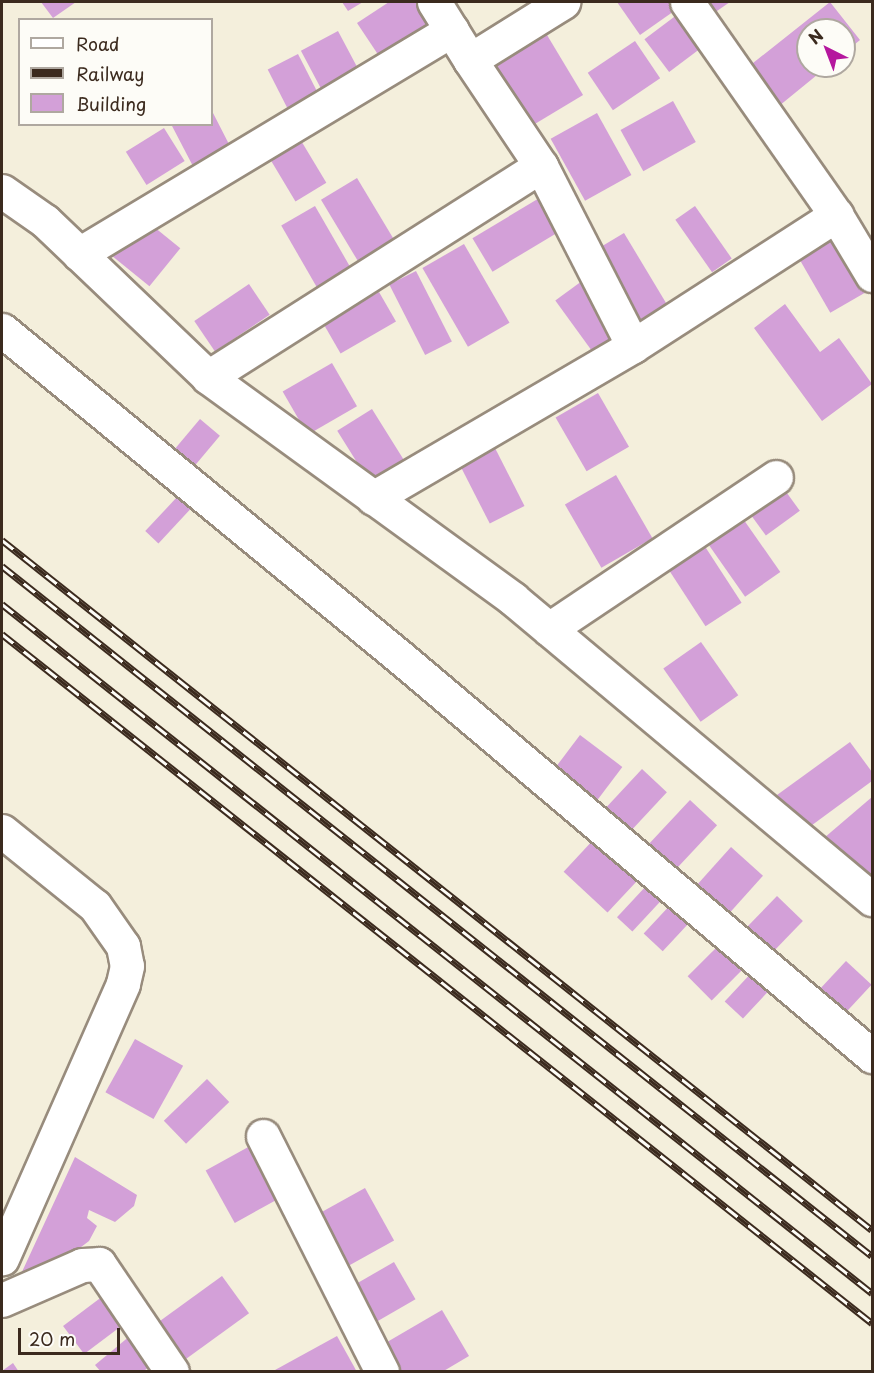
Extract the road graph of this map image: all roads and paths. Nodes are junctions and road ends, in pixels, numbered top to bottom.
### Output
1 (434, 2) edge
2 (563, 2) edge
3 (687, 2) edge
4 (452, 30) junction
5 (470, 60) junction
6 (541, 166) junction
7 (2, 191) edge
8 (836, 215) junction
9 (80, 254) junction
10 (873, 275) edge
11 (2, 330) edge
12 (633, 346) junction
13 (208, 377) junction
14 (776, 477) dead end
15 (373, 498) junction
16 (549, 629) junction
17 (2, 831) edge
18 (873, 899) edge
19 (873, 1056) edge
20 (263, 1136) dead end
21 (2, 1258) edge
22 (2, 1300) edge
23 (172, 1371) edge
24 (382, 1371) edge

1 - 4 street
2 - 5 street
3 - 8 street
4 - 5 street
4 - 9 street
5 - 6 street
6 - 12 street
6 - 13 street
7 - 9 street
8 - 10 street
8 - 12 street
9 - 13 street
11 - 19 street
12 - 15 street
13 - 15 street
14 - 16 street
15 - 16 street
16 - 18 street
17 - 21 street
20 - 24 street
22 - 23 street

